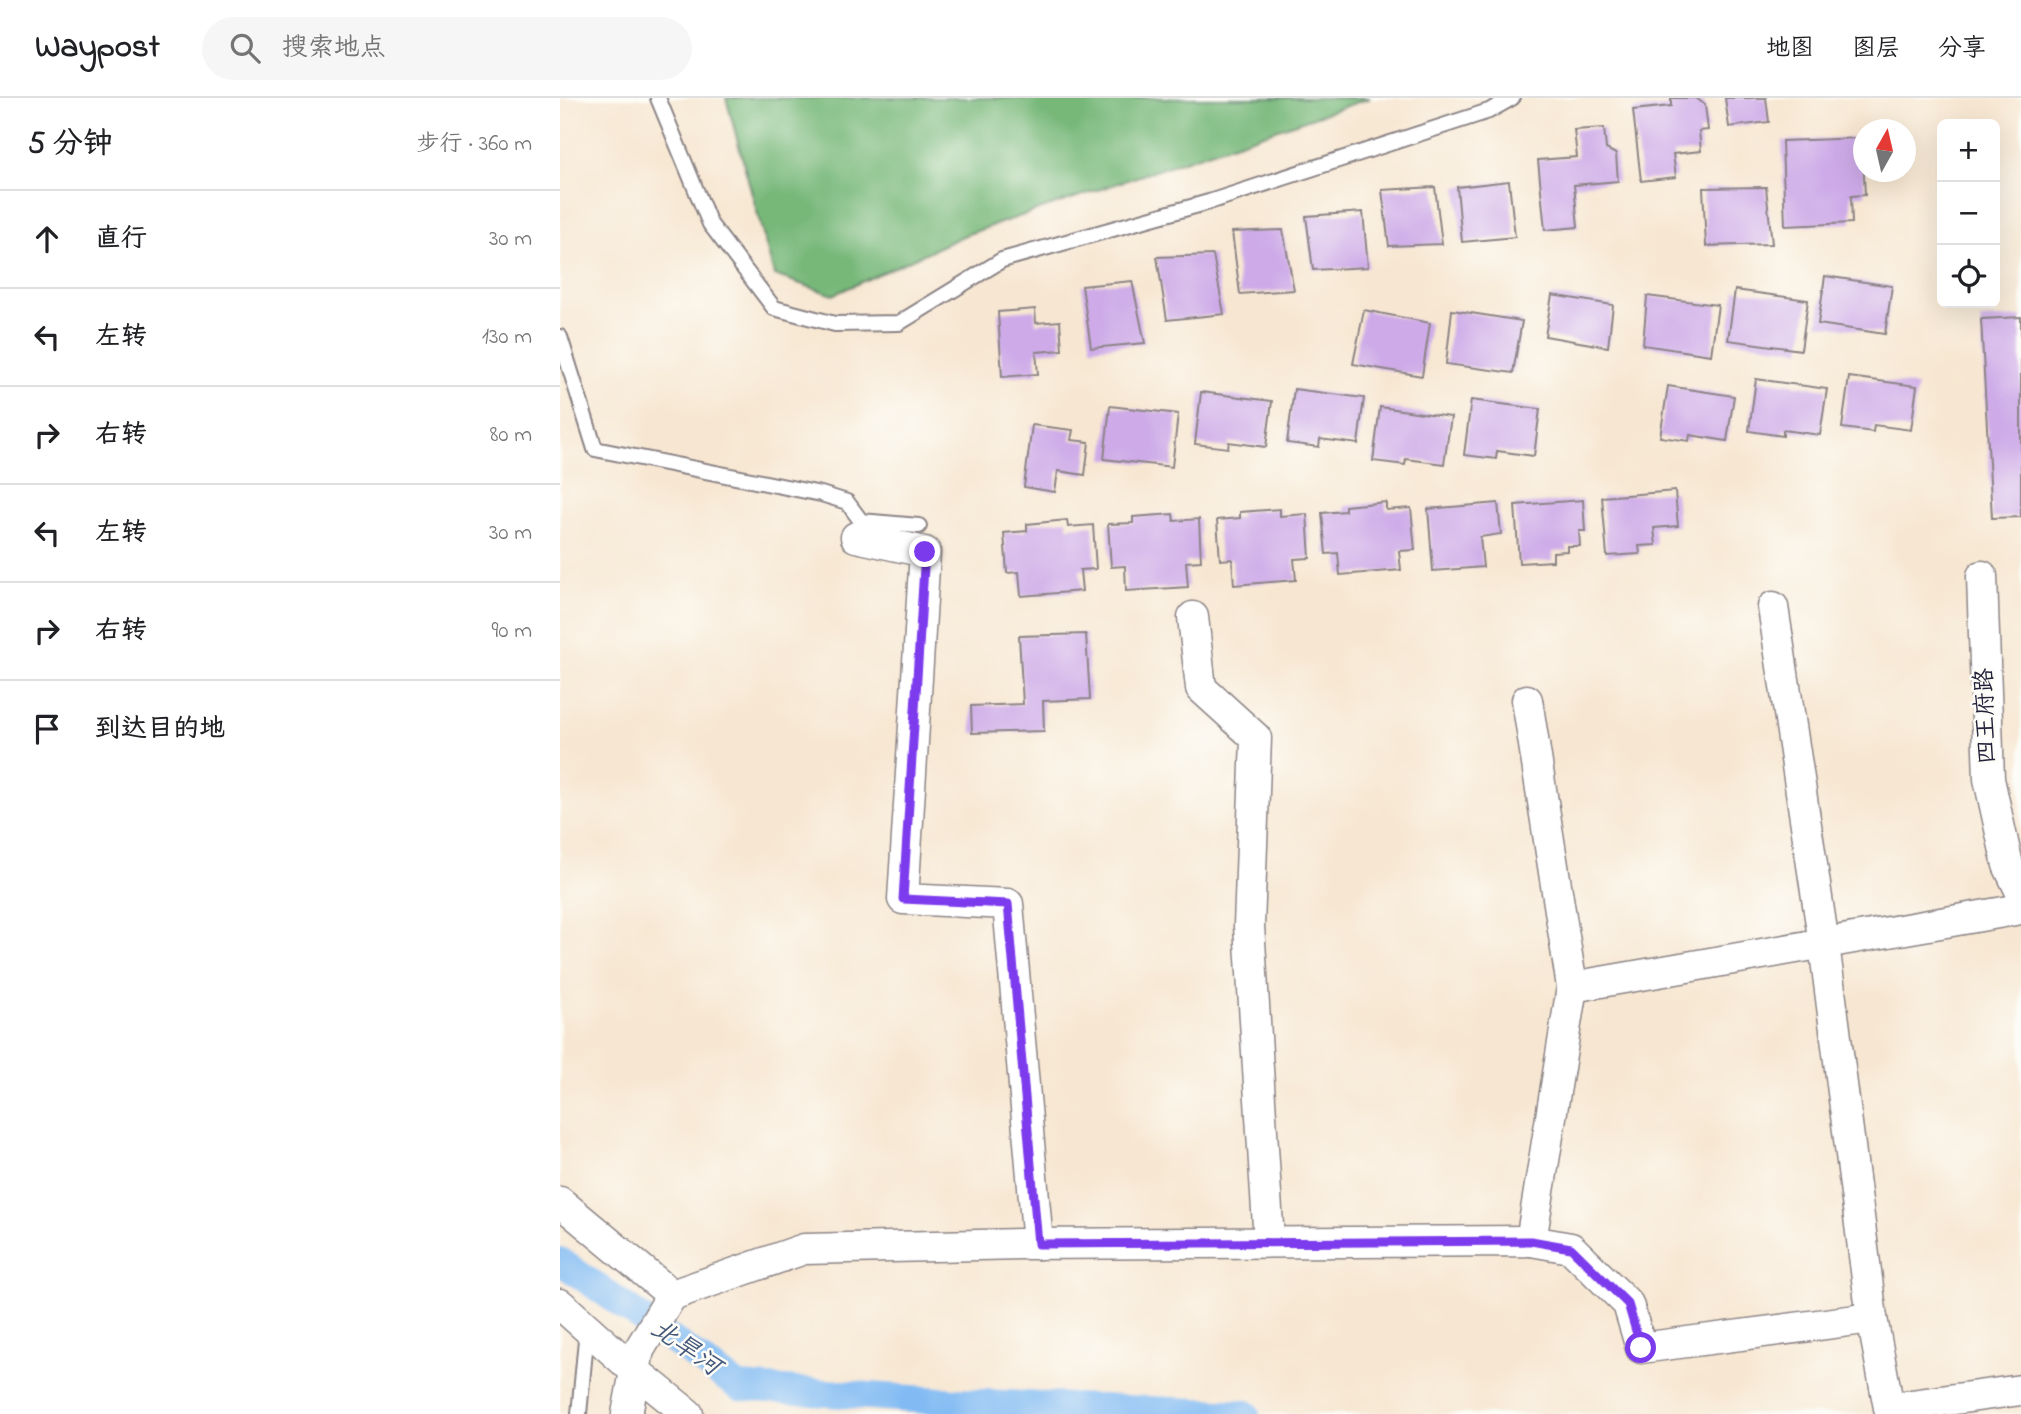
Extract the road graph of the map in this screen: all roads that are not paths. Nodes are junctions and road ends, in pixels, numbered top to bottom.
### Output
1 (658, 98) edge
2 (1512, 98) edge
3 (560, 337) edge
4 (919, 526) dead end
5 (856, 537) dead end
6 (1982, 576) dead end
7 (1773, 607) dead end
8 (1193, 617) dead end
9 (1527, 700) dead end
10 (2021, 892) edge
11 (2021, 909) edge
12 (1824, 944) junction
13 (1572, 987) junction
14 (560, 1202) edge
15 (1531, 1241) junction
16 (1269, 1242) junction
17 (1038, 1244) junction
18 (673, 1295) junction
19 (560, 1304) edge
20 (1872, 1318) junction
21 (588, 1327) junction
22 (637, 1360) junction
23 (2021, 1390) edge
24 (579, 1414) edge
25 (627, 1414) edge
26 (688, 1414) edge

1 - 2 lane
3 - 4 lane
5 - 17 street
6 - 10 street, 四王府路
7 - 12 street
8 - 16 street
9 - 13 street
11 - 12 street
12 - 13 street
12 - 20 street
13 - 15 street
14 - 18 street
15 - 16 street
15 - 20 street
16 - 17 street
17 - 18 street
18 - 22 street
19 - 21 street
20 - 23 street
21 - 22 street
21 - 24 lane
22 - 25 street
22 - 26 street

